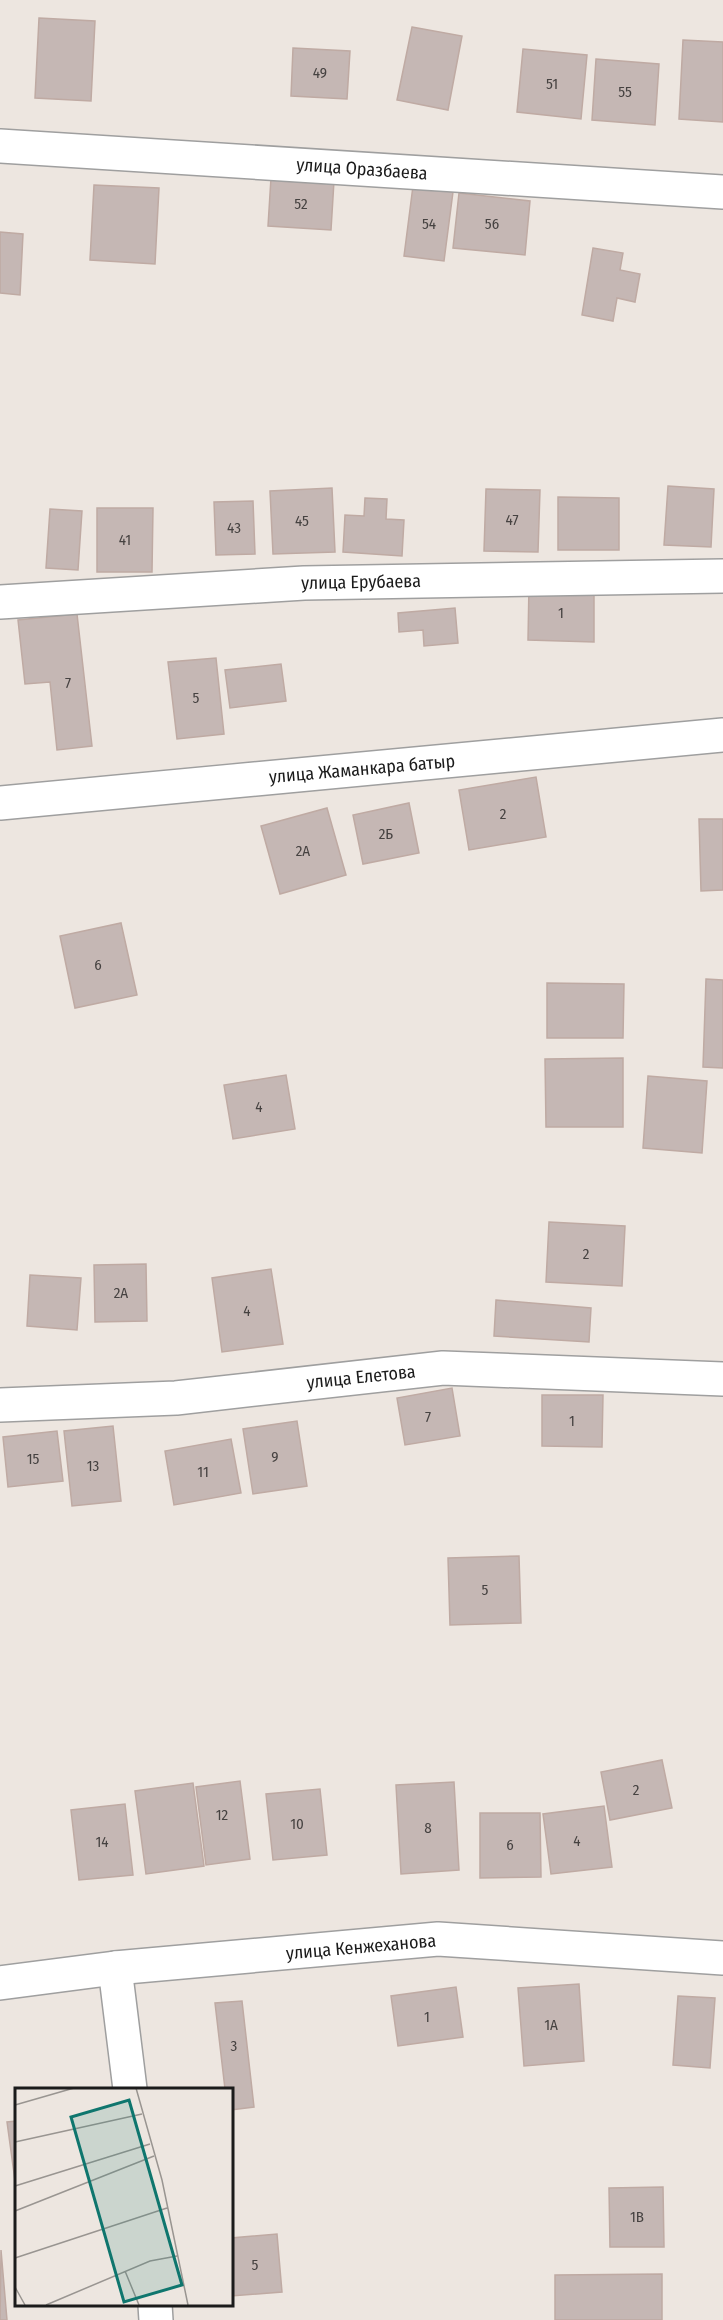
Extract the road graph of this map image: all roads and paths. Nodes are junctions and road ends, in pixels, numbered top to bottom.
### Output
1 (0, 146) edge
2 (723, 192) edge
3 (723, 576) edge
4 (0, 602) edge
5 (723, 735) edge
6 (0, 803) edge
7 (723, 1379) edge
8 (0, 1405) edge
9 (723, 1958) edge
10 (115, 1968) junction
11 (0, 1983) edge
12 (130, 2088) edge
13 (155, 2305) edge
14 (156, 2320) edge

1 - 2 street, улица Оразбаева
3 - 4 street, улица Ерубаева
5 - 6 street, улица Жаманкара батыр
7 - 8 street, улица Елетова
9 - 10 street, улица Кенжеханова
10 - 11 street, улица Кенжеханова
10 - 12 street
13 - 14 street

